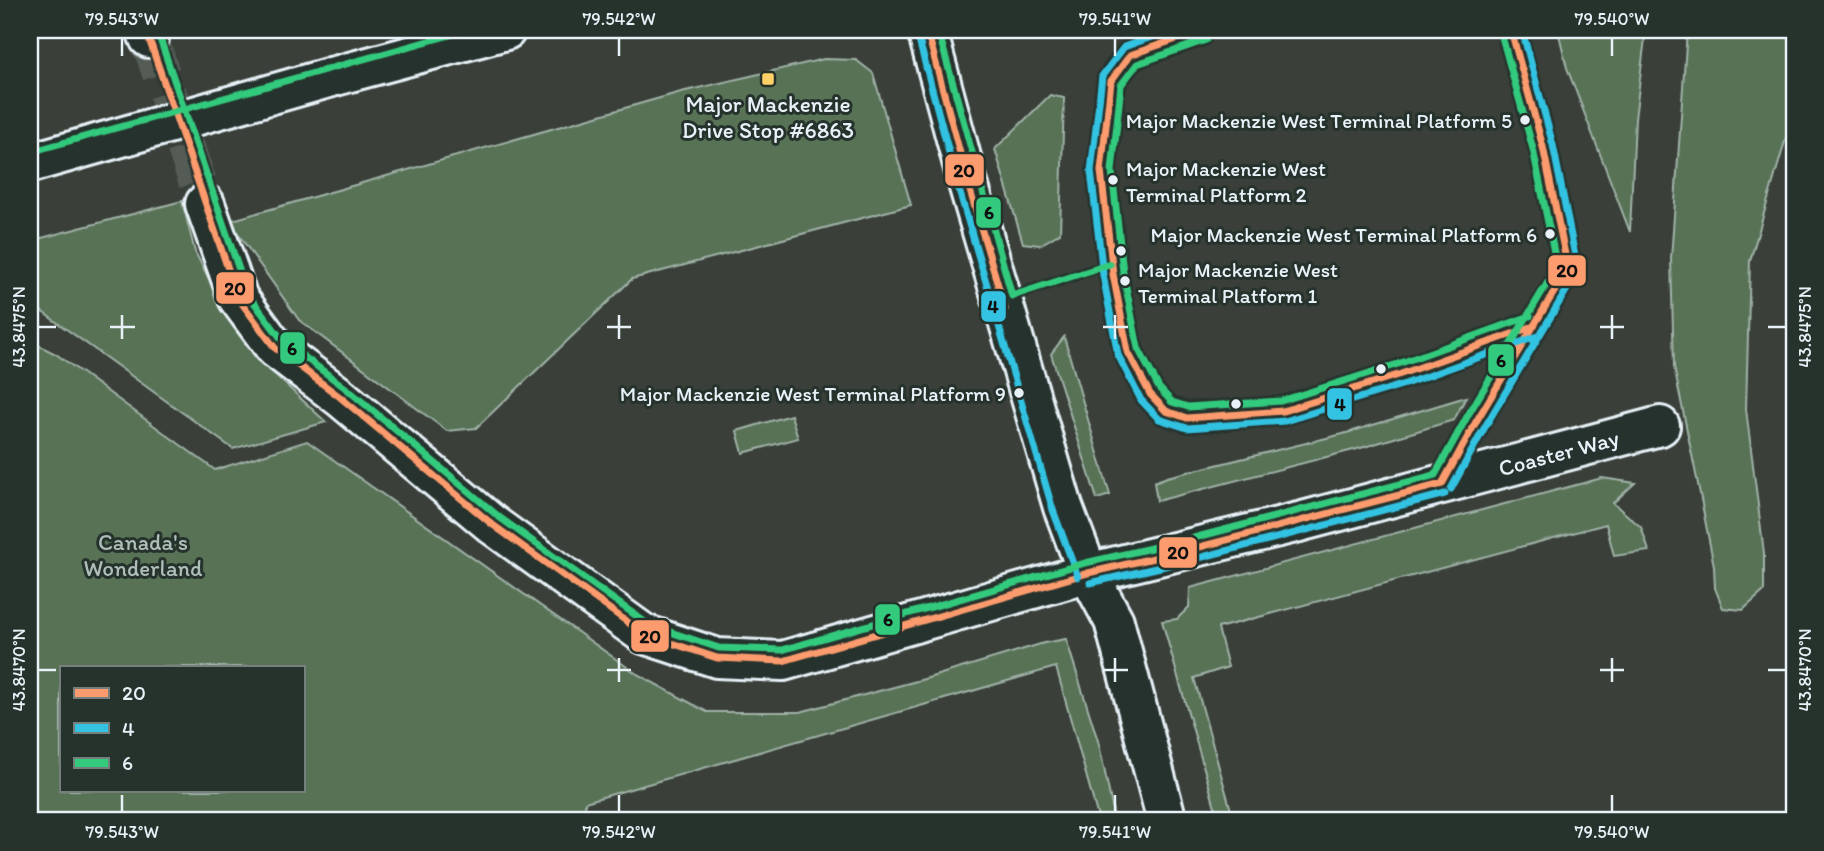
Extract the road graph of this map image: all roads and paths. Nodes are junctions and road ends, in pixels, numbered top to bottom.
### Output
1 (506, 30) edge
2 (927, 30) edge
3 (30, 163) edge
4 (205, 204) tunnel mouth
5 (1660, 426) dead end
6 (1088, 573) junction
7 (1167, 821) edge

1 - 3 street, bridge
2 - 6 street
4 - 6 street, Coaster Way
5 - 6 street, Coaster Way
6 - 7 street

